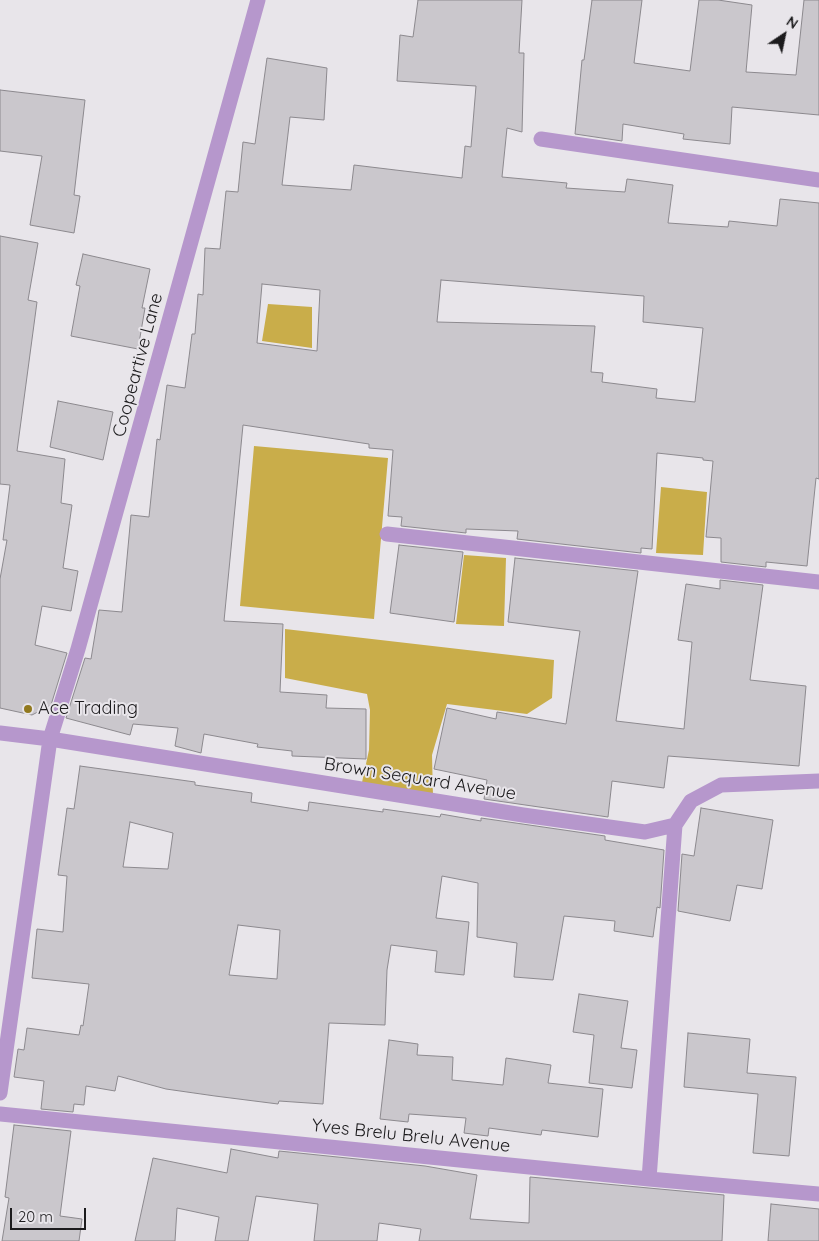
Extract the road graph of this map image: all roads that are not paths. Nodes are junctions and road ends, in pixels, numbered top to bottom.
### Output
1 (258, 0) edge
2 (541, 139) dead end
3 (819, 180) edge
4 (388, 534) dead end
5 (819, 582) edge
6 (0, 733) edge
7 (50, 739) junction
8 (819, 781) edge
9 (675, 825) junction
10 (4, 1034) edge
11 (0, 1093) edge
12 (0, 1114) edge
13 (649, 1179) junction
14 (819, 1194) edge

1 - 7 street, Coopeartive Lane
2 - 3 street
4 - 5 street
6 - 7 street, Brown Sequard Avenue
7 - 9 street, Brown Sequard Avenue
7 - 10 street, Coopeartive Lane
8 - 9 street
9 - 13 street
10 - 11 street, Coopeartive Lane
12 - 13 street, Yves Brelu Brelu Avenue
13 - 14 street, Yves Brelu Brelu Avenue

